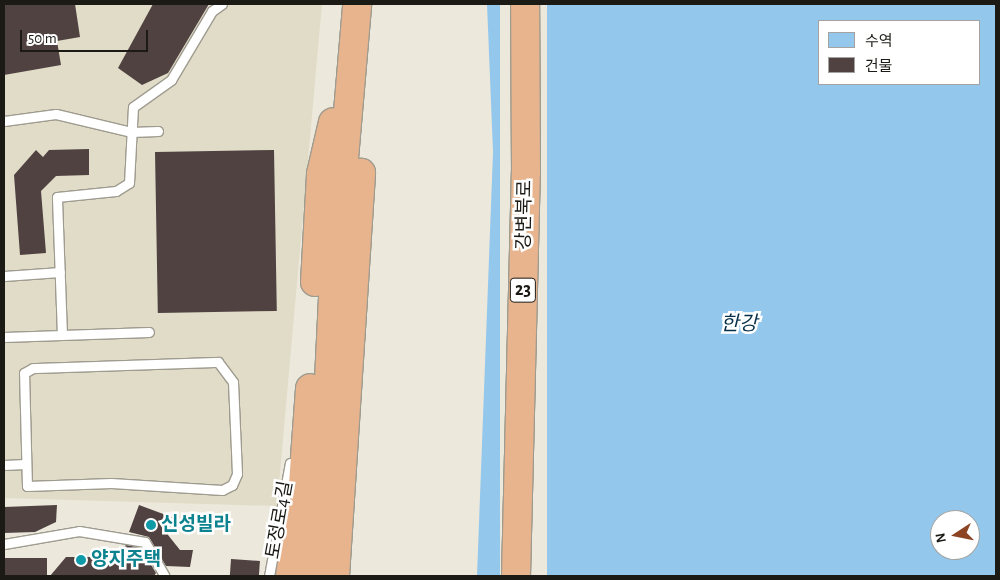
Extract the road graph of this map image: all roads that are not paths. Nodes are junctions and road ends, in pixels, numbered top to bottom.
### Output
1 (222, 4) edge
2 (525, 4) edge
3 (356, 17) edge
4 (4, 121) edge
5 (158, 131) dead end
6 (131, 132) junction
7 (60, 272) junction
8 (4, 276) edge
9 (150, 332) dead end
10 (62, 335) junction
11 (4, 338) edge
12 (290, 463) dead end
13 (25, 464) junction
14 (4, 465) edge
15 (4, 544) edge
16 (165, 576) edge
17 (269, 576) edge
18 (290, 576) edge
19 (311, 576) edge
20 (335, 576) edge
21 (516, 576) edge

1 - 6 lane
2 - 21 highway, 강변북로 / 23
3 - 18 highway
3 - 19 highway
3 - 20 highway
4 - 6 lane
5 - 6 lane
6 - 7 lane
7 - 8 lane
7 - 10 lane
9 - 10 lane
10 - 11 lane
12 - 17 lane, 토정로4길
13 - 13 lane
13 - 14 lane
15 - 16 lane

